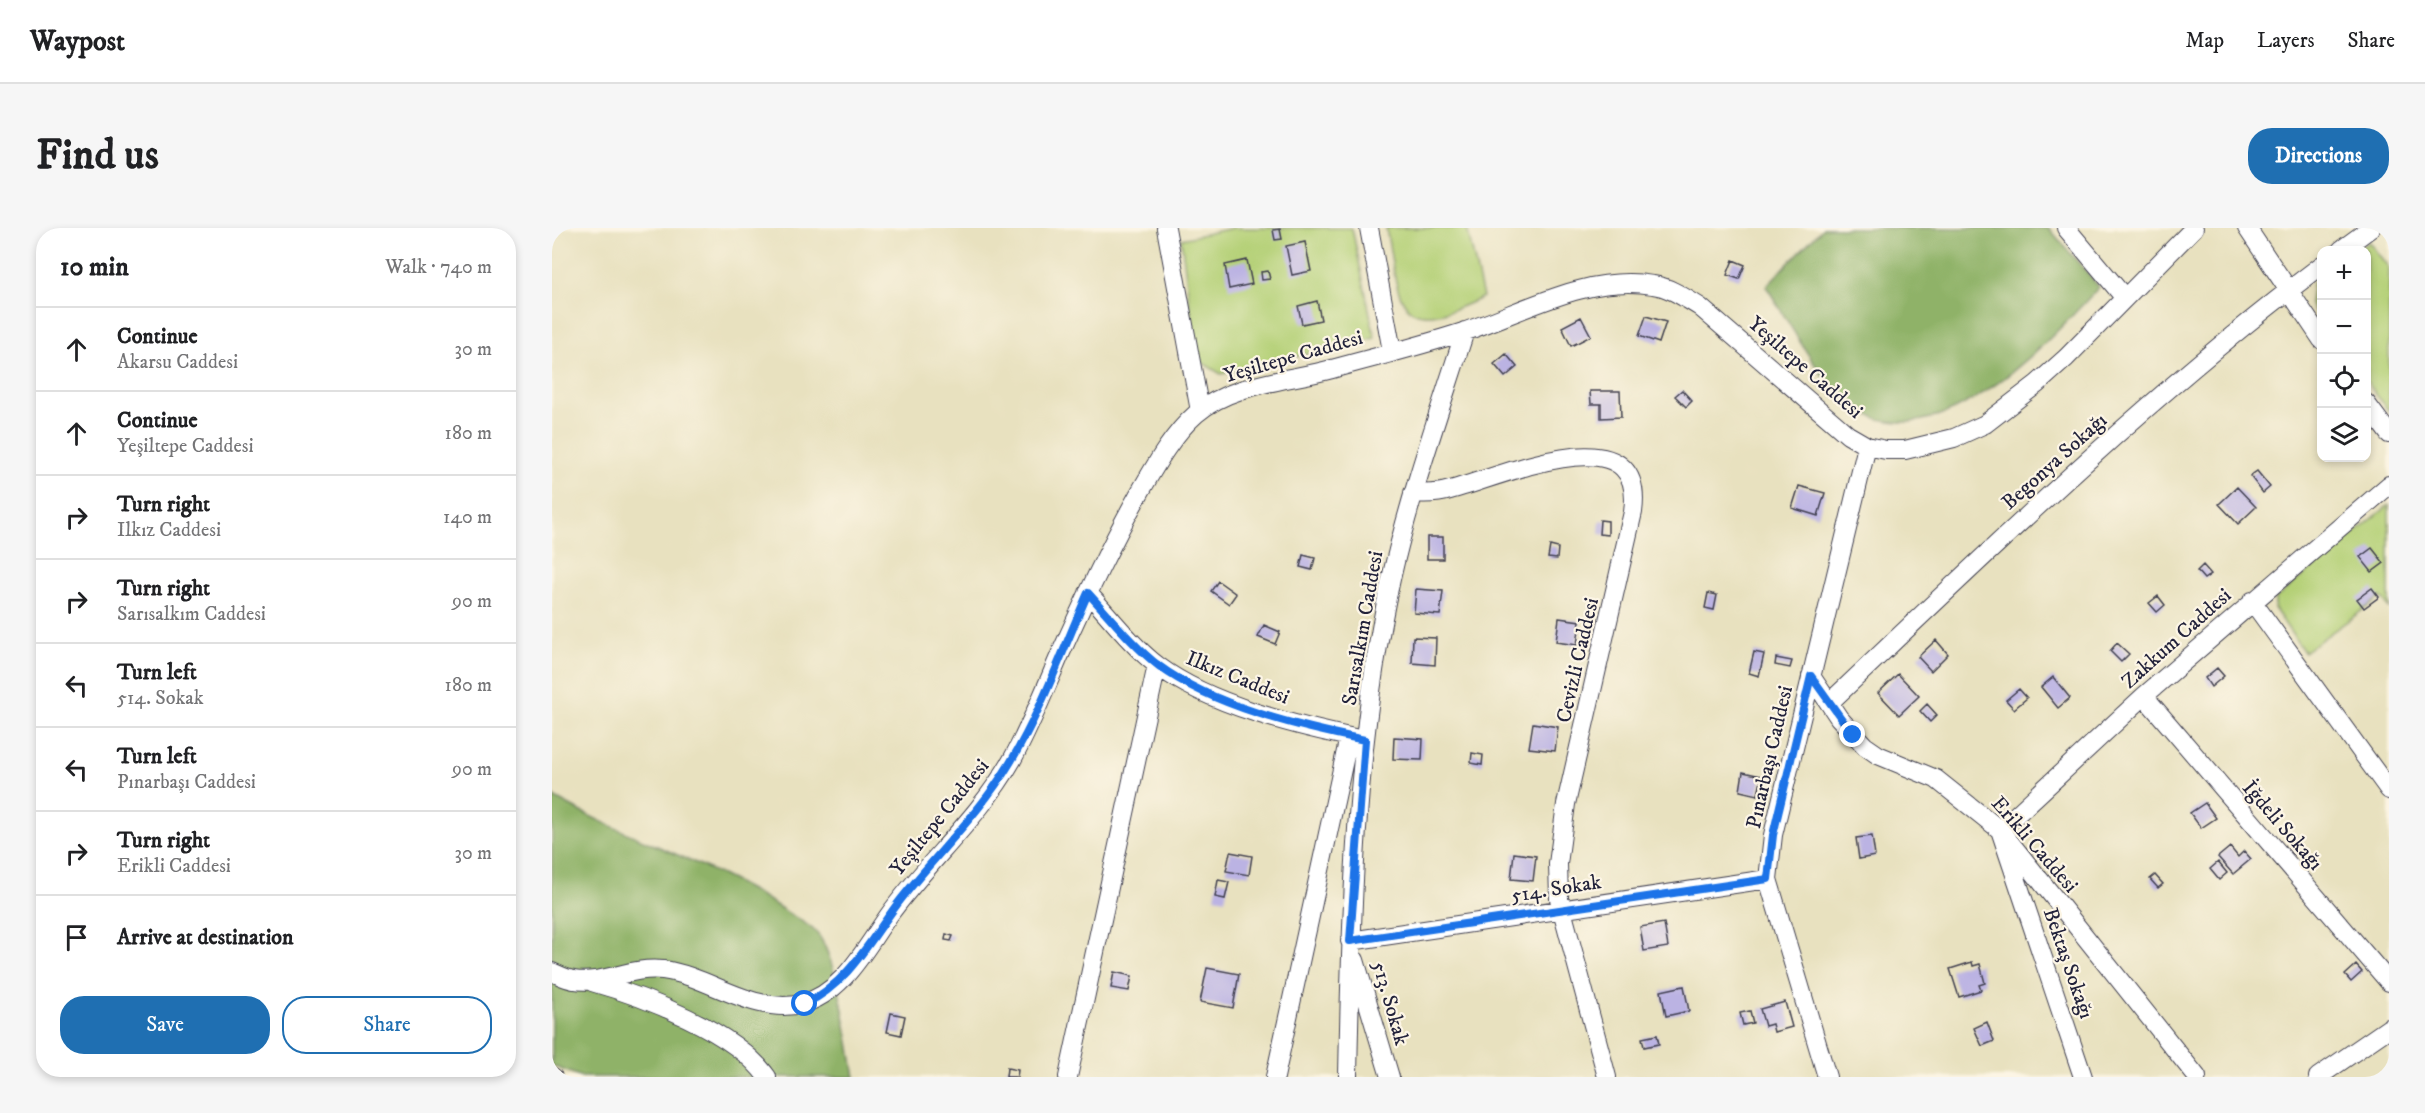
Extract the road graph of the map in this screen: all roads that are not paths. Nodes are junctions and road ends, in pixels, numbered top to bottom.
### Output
1 (1166, 228) edge
2 (1369, 228) edge
3 (2066, 228) edge
4 (2194, 228) edge
5 (2247, 228) edge
6 (2371, 228) edge
7 (2346, 246) edge
8 (2317, 269) edge
9 (2287, 291) junction
10 (2124, 297) junction
11 (1465, 331) junction
12 (2317, 333) edge
13 (1392, 351) junction
14 (2371, 408) edge
15 (1200, 411) junction
16 (2389, 434) edge
17 (1867, 446) junction
18 (2389, 485) edge
19 (1413, 494) junction
20 (1088, 593) junction
21 (2252, 600) junction
22 (1157, 664) junction
23 (1811, 676) junction
24 (2144, 696) junction
25 (1829, 703) junction
26 (1357, 739) junction
27 (2389, 790) edge
28 (2000, 830) junction
29 (1768, 879) junction
30 (1562, 910) junction
31 (1350, 941) junction
32 (552, 972) edge
33 (587, 980) junction
34 (2389, 982) edge
35 (2389, 1028) edge
36 (767, 1077) edge
37 (1068, 1077) edge
38 (1275, 1077) edge
39 (1348, 1077) edge
40 (1390, 1077) edge
41 (1606, 1077) edge
42 (1827, 1077) edge
43 (2083, 1077) edge
44 (2197, 1077) edge
45 (2318, 1077) edge

1 - 15 street
2 - 13 street
3 - 10 street
4 - 10 street
5 - 9 street
6 - 7 street
8 - 9 street, Begonya Sokağı
9 - 12 street
9 - 25 street, Begonya Sokağı
10 - 17 street
11 - 13 street, Yeşiltepe Caddesi
11 - 17 street, Yeşiltepe Caddesi
11 - 19 street, Sarısalkım Caddesi
13 - 15 street, Yeşiltepe Caddesi
14 - 16 street
15 - 20 street, Yeşiltepe Caddesi
17 - 23 street, Pınarbaşı Caddesi
18 - 21 street, Zakkum Caddesi
19 - 26 street, Sarısalkım Caddesi
19 - 30 street, Cevizli Caddesi
20 - 22 street, Ilkız Caddesi
20 - 33 street, Yeşiltepe Caddesi
21 - 24 street, Zakkum Caddesi
21 - 27 street
22 - 26 street, Ilkız Caddesi
22 - 37 street
23 - 25 street, Erikli Caddesi
23 - 29 street, Pınarbaşı Caddesi
24 - 28 street, Zakkum Caddesi
24 - 34 street, İğdeli Sokağı
25 - 28 street, Erikli Caddesi
26 - 31 street, Sarısalkım Caddesi
26 - 38 street
28 - 43 street, Bektaş Sokağı
28 - 44 street, Erikli Caddesi
29 - 30 street, 514. Sokak
29 - 42 street, Pınarbaşı Caddesi
30 - 31 street, 514. Sokak
30 - 41 street, Cevizli Caddesi
31 - 39 street, Sarısalkım Caddesi
31 - 40 street, 513. Sokak
32 - 33 street
33 - 36 street
35 - 45 street

